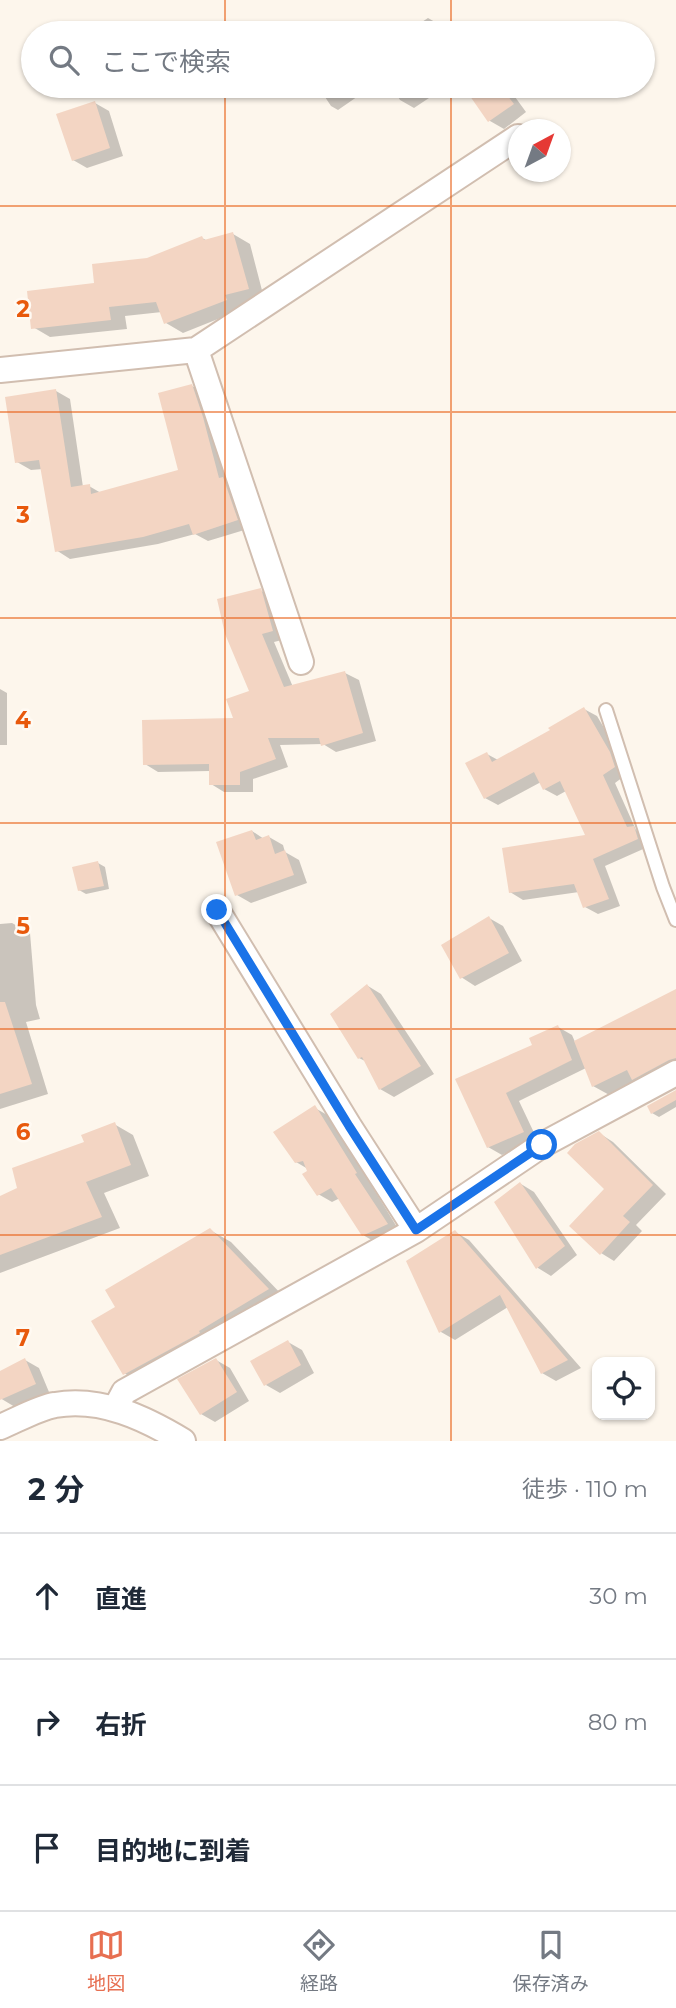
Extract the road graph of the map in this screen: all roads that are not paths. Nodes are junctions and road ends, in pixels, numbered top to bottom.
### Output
1 (508, 144) edge
2 (196, 350) junction
3 (0, 370) edge
4 (300, 662) dead end
5 (606, 710) dead end
6 (217, 910) dead end
7 (676, 920) edge
8 (676, 1073) edge
9 (416, 1230) junction
10 (115, 1409) junction
11 (0, 1427) edge
12 (183, 1441) edge

1 - 2 street
2 - 3 street
2 - 4 street
5 - 7 lane
6 - 9 street
8 - 9 street
9 - 10 street
10 - 11 street
10 - 12 street

